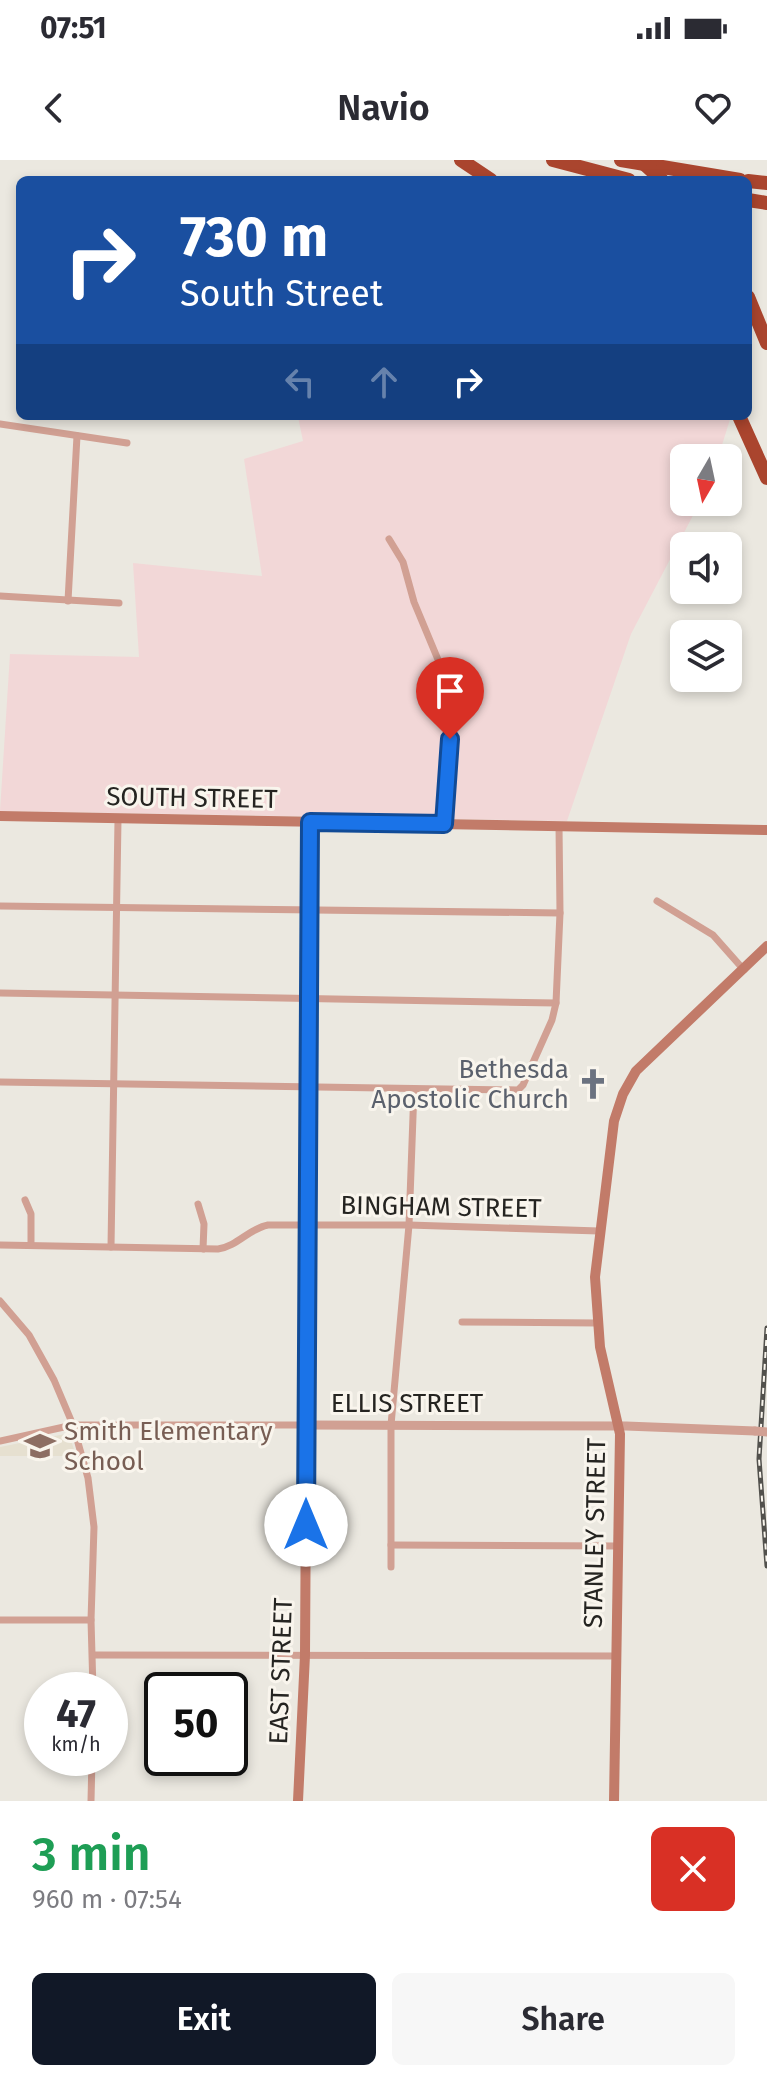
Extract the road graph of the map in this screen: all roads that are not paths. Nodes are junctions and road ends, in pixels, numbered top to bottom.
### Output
1 (461, 160) edge
2 (553, 160) edge
3 (621, 160) edge
4 (640, 160) edge
5 (485, 176) edge
6 (614, 176) edge
7 (658, 176) edge
8 (716, 176) edge
9 (752, 307) edge
10 (766, 341) edge
11 (741, 420) edge
12 (0, 424) edge
13 (77, 436) junction
14 (127, 443) dead end
15 (767, 478) edge
16 (389, 539) dead end
17 (0, 596) edge
18 (68, 601) junction
19 (119, 603) dead end
20 (0, 816) edge
21 (118, 820) junction
22 (310, 822) junction
23 (444, 824) junction
24 (559, 826) junction
25 (767, 830) edge
26 (657, 901) dead end
27 (0, 906) edge
28 (118, 906) junction
29 (309, 911) junction
30 (560, 913) junction
31 (767, 946) edge
32 (744, 970) junction
33 (0, 993) edge
34 (116, 996) junction
35 (309, 999) junction
36 (556, 1003) junction
37 (0, 1082) edge
38 (115, 1083) junction
39 (308, 1087) junction
40 (414, 1089) junction
41 (25, 1200) dead end
42 (198, 1204) dead end
43 (307, 1225) junction
44 (409, 1225) junction
45 (599, 1231) junction
46 (0, 1245) edge
47 (31, 1245) junction
48 (111, 1247) junction
49 (203, 1249) junction
50 (0, 1301) edge
51 (462, 1322) dead end
52 (597, 1323) junction
53 (73, 1425) junction
54 (306, 1425) junction
55 (391, 1425) junction
56 (619, 1426) junction
57 (767, 1432) edge
58 (0, 1441) edge
59 (391, 1545) junction
60 (618, 1546) junction
61 (391, 1567) dead end
62 (0, 1620) edge
63 (91, 1620) junction
64 (93, 1655) junction
65 (305, 1655) junction
66 (616, 1656) junction
67 (93, 1672) edge
68 (92, 1776) edge
69 (91, 1801) edge
70 (298, 1801) edge
71 (614, 1801) edge

1 - 5 highway
2 - 6 highway
3 - 8 highway
4 - 7 highway, bridge
9 - 10 highway
11 - 15 highway
12 - 13 street
13 - 14 street
13 - 18 street
16 - 23 street
17 - 18 street
18 - 19 street
20 - 21 main road, SOUTH STREET
21 - 22 main road, SOUTH STREET
21 - 28 street
22 - 23 main road, SOUTH STREET
22 - 29 main road, EAST STREET
23 - 24 main road, SOUTH STREET
24 - 25 main road, SOUTH STREET
24 - 30 street
26 - 32 street
27 - 28 street
28 - 29 street
28 - 34 street
29 - 30 street
29 - 35 main road, EAST STREET
30 - 36 street
31 - 32 main road, STANLEY STREET
32 - 45 main road, STANLEY STREET
33 - 34 street
34 - 35 street
34 - 38 street
35 - 36 street
35 - 39 main road, EAST STREET
36 - 40 street
37 - 38 street
38 - 39 street
38 - 48 street
39 - 40 street
39 - 43 main road, EAST STREET
40 - 44 street
41 - 47 street
42 - 49 street
43 - 44 street, BINGHAM STREET
43 - 49 street, BINGHAM STREET
43 - 54 main road, EAST STREET
44 - 45 street, BINGHAM STREET
44 - 55 street
45 - 52 main road, STANLEY STREET
46 - 47 street, BINGHAM STREET
47 - 48 street, BINGHAM STREET
48 - 49 street, BINGHAM STREET
50 - 53 street
51 - 52 street
52 - 56 main road, STANLEY STREET
53 - 54 street, ELLIS STREET
53 - 58 street, ELLIS STREET
53 - 63 street
54 - 55 street, ELLIS STREET
54 - 65 main road, EAST STREET
55 - 56 street, ELLIS STREET
55 - 59 street
56 - 57 street, ELLIS STREET, bridge
56 - 60 main road, STANLEY STREET
59 - 60 street
59 - 61 street
60 - 66 main road, STANLEY STREET
62 - 63 street
63 - 64 street
64 - 65 street
64 - 67 street
65 - 66 street
65 - 70 main road, EAST STREET
66 - 71 main road, STANLEY STREET
68 - 69 street

